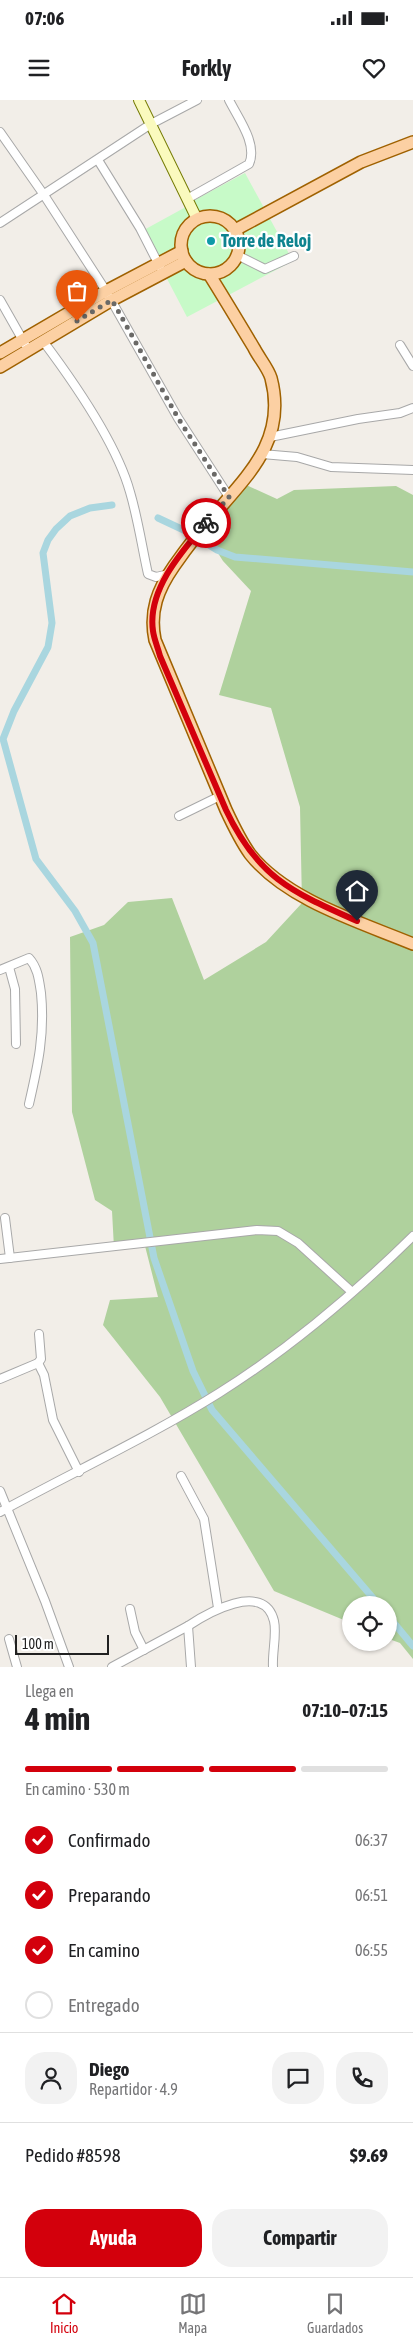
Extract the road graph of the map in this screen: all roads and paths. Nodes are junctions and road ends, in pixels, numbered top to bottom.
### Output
1 (139, 100) edge
2 (197, 100) edge
3 (229, 100) edge
4 (151, 124) junction
5 (0, 132) edge
6 (413, 142) edge
7 (98, 160) junction
8 (44, 195) junction
9 (187, 199) junction
10 (197, 219) junction
11 (0, 223) edge
12 (235, 230) junction
13 (237, 255) junction
14 (184, 256) junction
15 (294, 256) dead end
16 (161, 268) junction
17 (214, 273) junction
18 (109, 296) junction
19 (0, 300) edge
20 (22, 339) junction
21 (43, 341) junction
22 (400, 344) dead end
23 (29, 350) junction
24 (0, 353) edge
25 (413, 366) edge
26 (0, 367) edge
27 (413, 408) edge
28 (270, 437) junction
29 (262, 454) junction
30 (413, 470) edge
31 (229, 497) junction
32 (169, 574) junction
33 (220, 796) junction
34 (179, 816) dead end
35 (413, 944) edge
36 (9, 967) junction
37 (0, 970) edge
38 (16, 1044) dead end
39 (29, 1104) dead end
40 (5, 1218) dead end
41 (413, 1236) edge
42 (10, 1258) junction
43 (0, 1259) edge
44 (352, 1292) junction
45 (39, 1334) dead end
46 (38, 1363) junction
47 (0, 1379) edge
48 (79, 1472) junction
49 (181, 1476) dead end
50 (0, 1491) edge
51 (3, 1510) edge
52 (218, 1608) junction
53 (130, 1609) dead end
54 (188, 1626) junction
55 (9, 1639) dead end
56 (144, 1650) junction
57 (16, 1667) edge
58 (68, 1667) edge
59 (112, 1667) edge
60 (192, 1667) edge
61 (273, 1667) edge

1 - 4 street
2 - 4 street
3 - 9 street
4 - 7 street
4 - 9 street
5 - 8 street
6 - 12 main road
7 - 8 street
7 - 16 street
8 - 11 street
8 - 18 street
9 - 10 street
10 - 12 main road
10 - 14 main road
12 - 13 main road
13 - 15 street
13 - 17 main road
14 - 16 main road
14 - 17 main road
16 - 18 main road
17 - 28 main road
18 - 20 main road
18 - 21 main road
18 - 31 street
19 - 20 street
20 - 23 street
20 - 24 main road
21 - 23 main road
21 - 32 street
22 - 25 street
23 - 26 main road
27 - 28 street
28 - 29 main road
29 - 30 street
29 - 31 main road
31 - 32 main road
32 - 33 main road
33 - 34 street
33 - 35 main road
36 - 37 street
36 - 38 street
36 - 39 street
40 - 42 street
41 - 44 street
42 - 43 street
42 - 44 street
44 - 48 street
45 - 46 street
46 - 47 street
46 - 48 street
48 - 51 street
49 - 52 street
50 - 51 street
51 - 58 street
52 - 54 street
52 - 61 street
53 - 56 street
54 - 56 street
54 - 60 street
55 - 57 street
56 - 59 street

